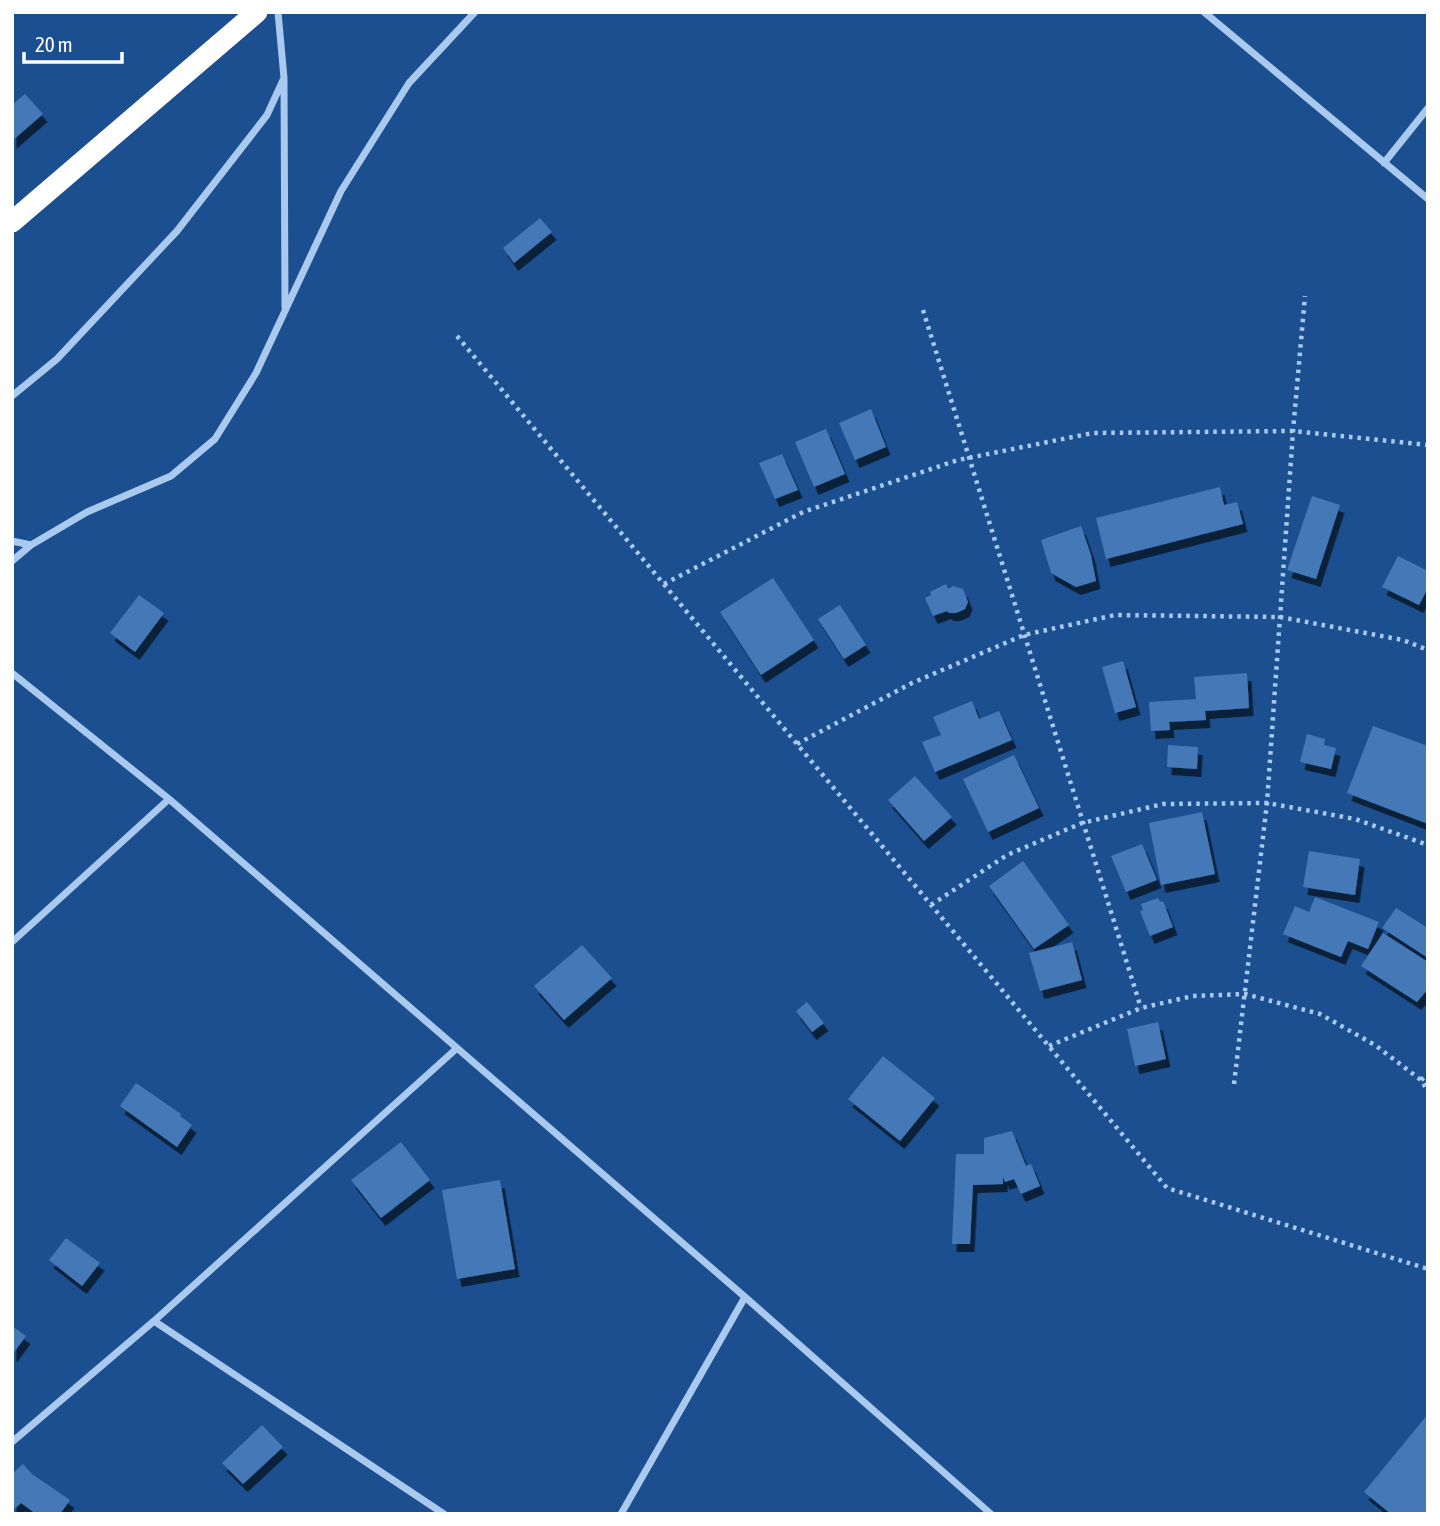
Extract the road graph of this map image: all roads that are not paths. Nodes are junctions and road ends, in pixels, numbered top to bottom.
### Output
1 (257, 12) edge
2 (278, 12) edge
3 (475, 12) edge
4 (1204, 12) edge
5 (284, 78) junction
6 (1428, 108) edge
7 (1384, 163) junction
8 (1428, 199) edge
9 (12, 222) edge
10 (285, 311) junction
11 (12, 396) edge
12 (12, 541) edge
13 (31, 545) junction
14 (12, 561) edge
15 (12, 673) edge
16 (169, 799) junction
17 (12, 942) edge
18 (456, 1049) junction
19 (745, 1297) junction
20 (154, 1321) junction
21 (12, 1442) edge
22 (444, 1514) edge
23 (621, 1514) edge
24 (991, 1514) edge

1 - 9 highway
2 - 5 street
3 - 10 street
4 - 7 street
5 - 10 street
5 - 11 street
6 - 7 street
7 - 8 street
10 - 13 street
12 - 13 street
13 - 14 street
15 - 16 street
16 - 17 street
16 - 18 street
18 - 19 street
18 - 20 street
19 - 23 street
19 - 24 street
20 - 21 street
20 - 22 street

